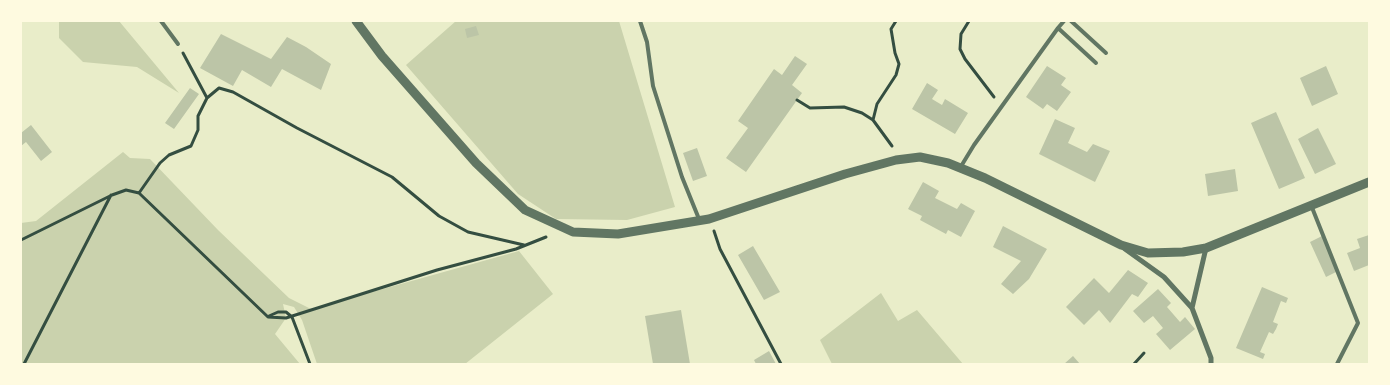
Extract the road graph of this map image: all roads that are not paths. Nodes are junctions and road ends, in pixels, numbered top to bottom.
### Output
1 (161, 21) edge
2 (356, 21) edge
3 (640, 21) edge
4 (1064, 21) edge
5 (1071, 21) edge
6 (1058, 28) junction
7 (178, 44) road end
8 (1106, 52) dead end
9 (1096, 63) dead end
10 (960, 168) junction
11 (1369, 182) edge
12 (1311, 205) junction
13 (700, 220) junction
14 (1121, 245) junction
15 (1206, 248) junction
16 (1192, 308) junction
17 (1211, 364) edge
18 (1337, 364) edge

1 - 7 lane
2 - 13 street
3 - 13 lane
4 - 6 lane
5 - 8 lane
6 - 9 lane
6 - 10 lane
10 - 13 street
10 - 14 street
11 - 12 street
12 - 15 street
12 - 18 lane
14 - 15 street
14 - 16 street
15 - 16 street
16 - 17 street

